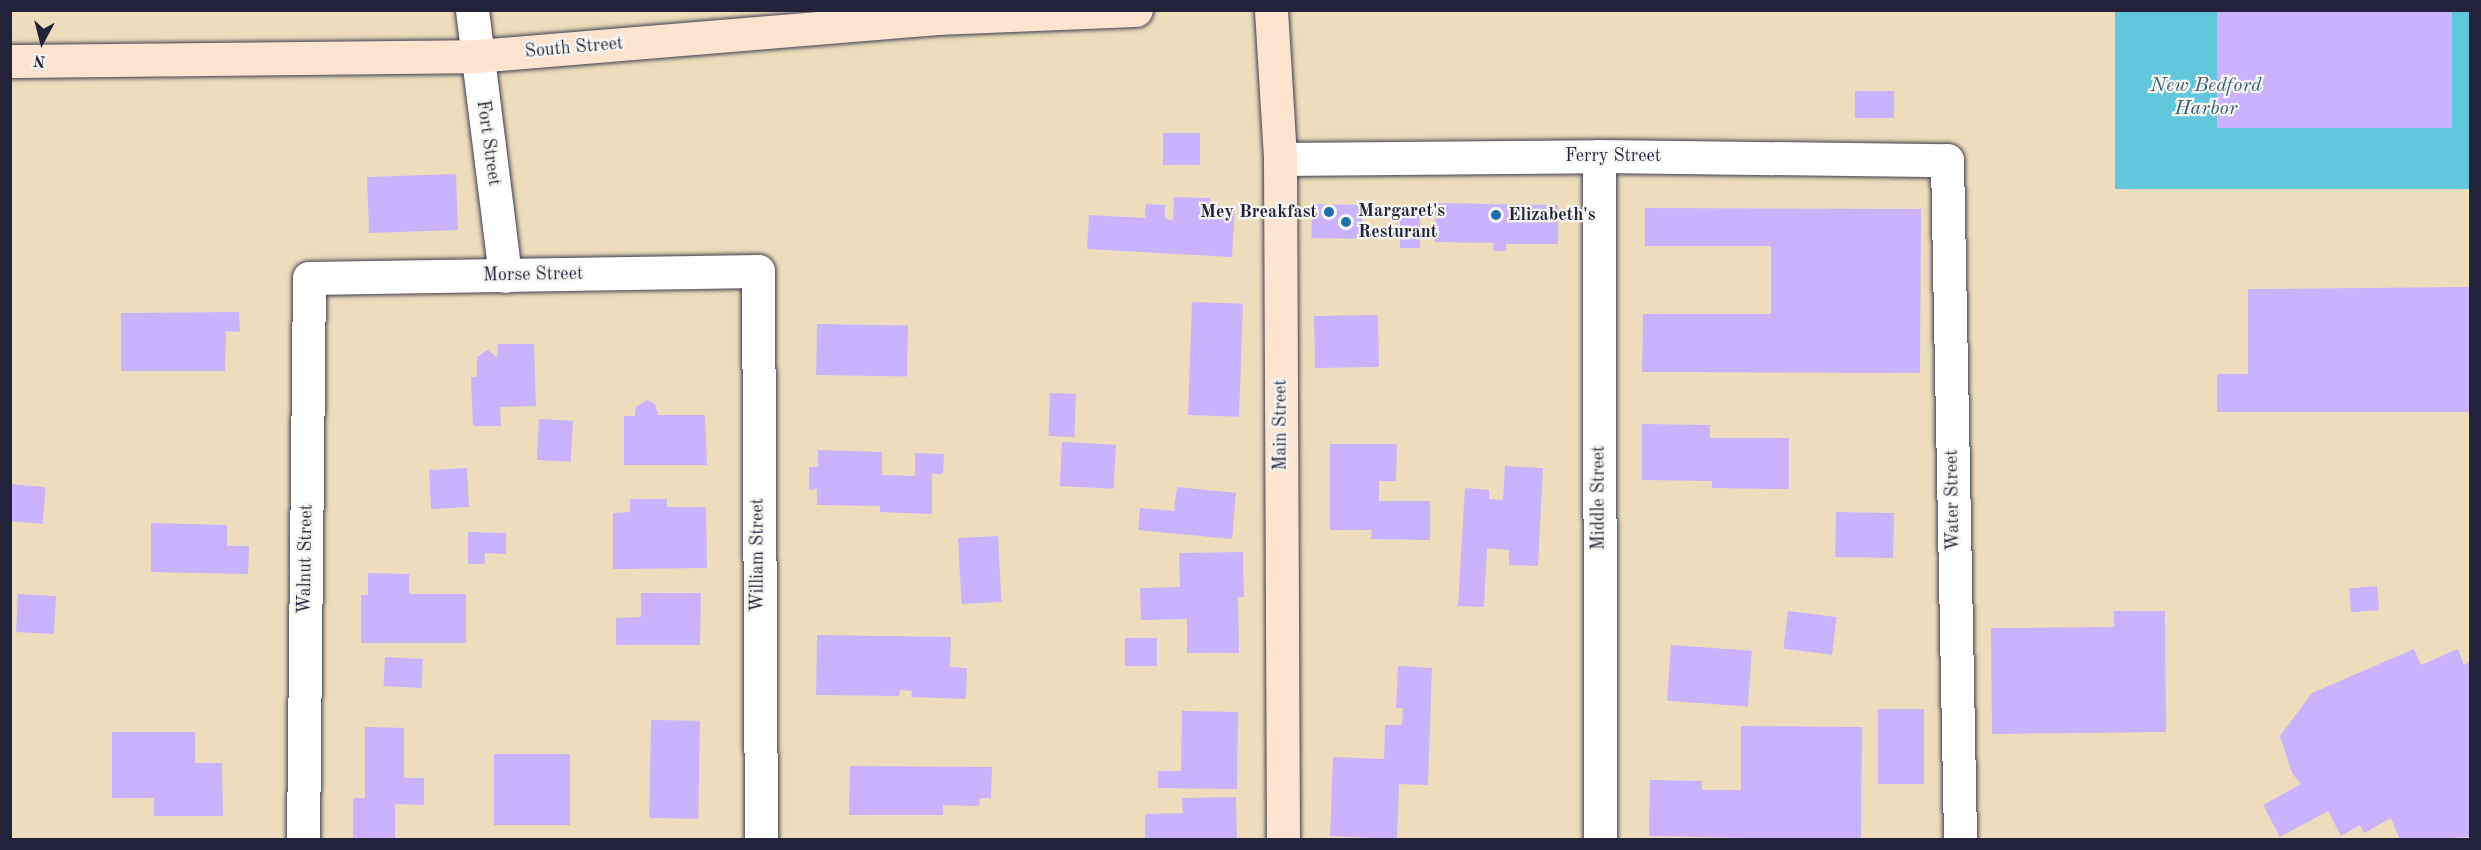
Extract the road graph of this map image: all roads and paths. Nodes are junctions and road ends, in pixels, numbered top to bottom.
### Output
1 (472, 10) edge
2 (1136, 10) edge
3 (1271, 10) edge
4 (476, 56) junction
5 (10, 61) edge
6 (1599, 156) junction
7 (1280, 159) junction
8 (1947, 160) joint
9 (758, 271) joint
10 (505, 276) junction
11 (309, 278) joint
12 (303, 840) edge
13 (762, 840) edge
14 (1283, 840) edge
15 (1600, 840) edge
16 (1960, 840) edge

1 - 4 street, Fort Street
2 - 4 street, South Street
3 - 7 street, Main Street
4 - 5 street, South Street
4 - 10 street, Fort Street
6 - 7 street, Ferry Street
6 - 8 street, Ferry Street
6 - 15 street, Middle Street
7 - 14 street, Main Street
8 - 16 street, Water Street
9 - 10 street, Morse Street
9 - 13 street, William Street
10 - 11 street, Morse Street
11 - 12 street, Walnut Street

